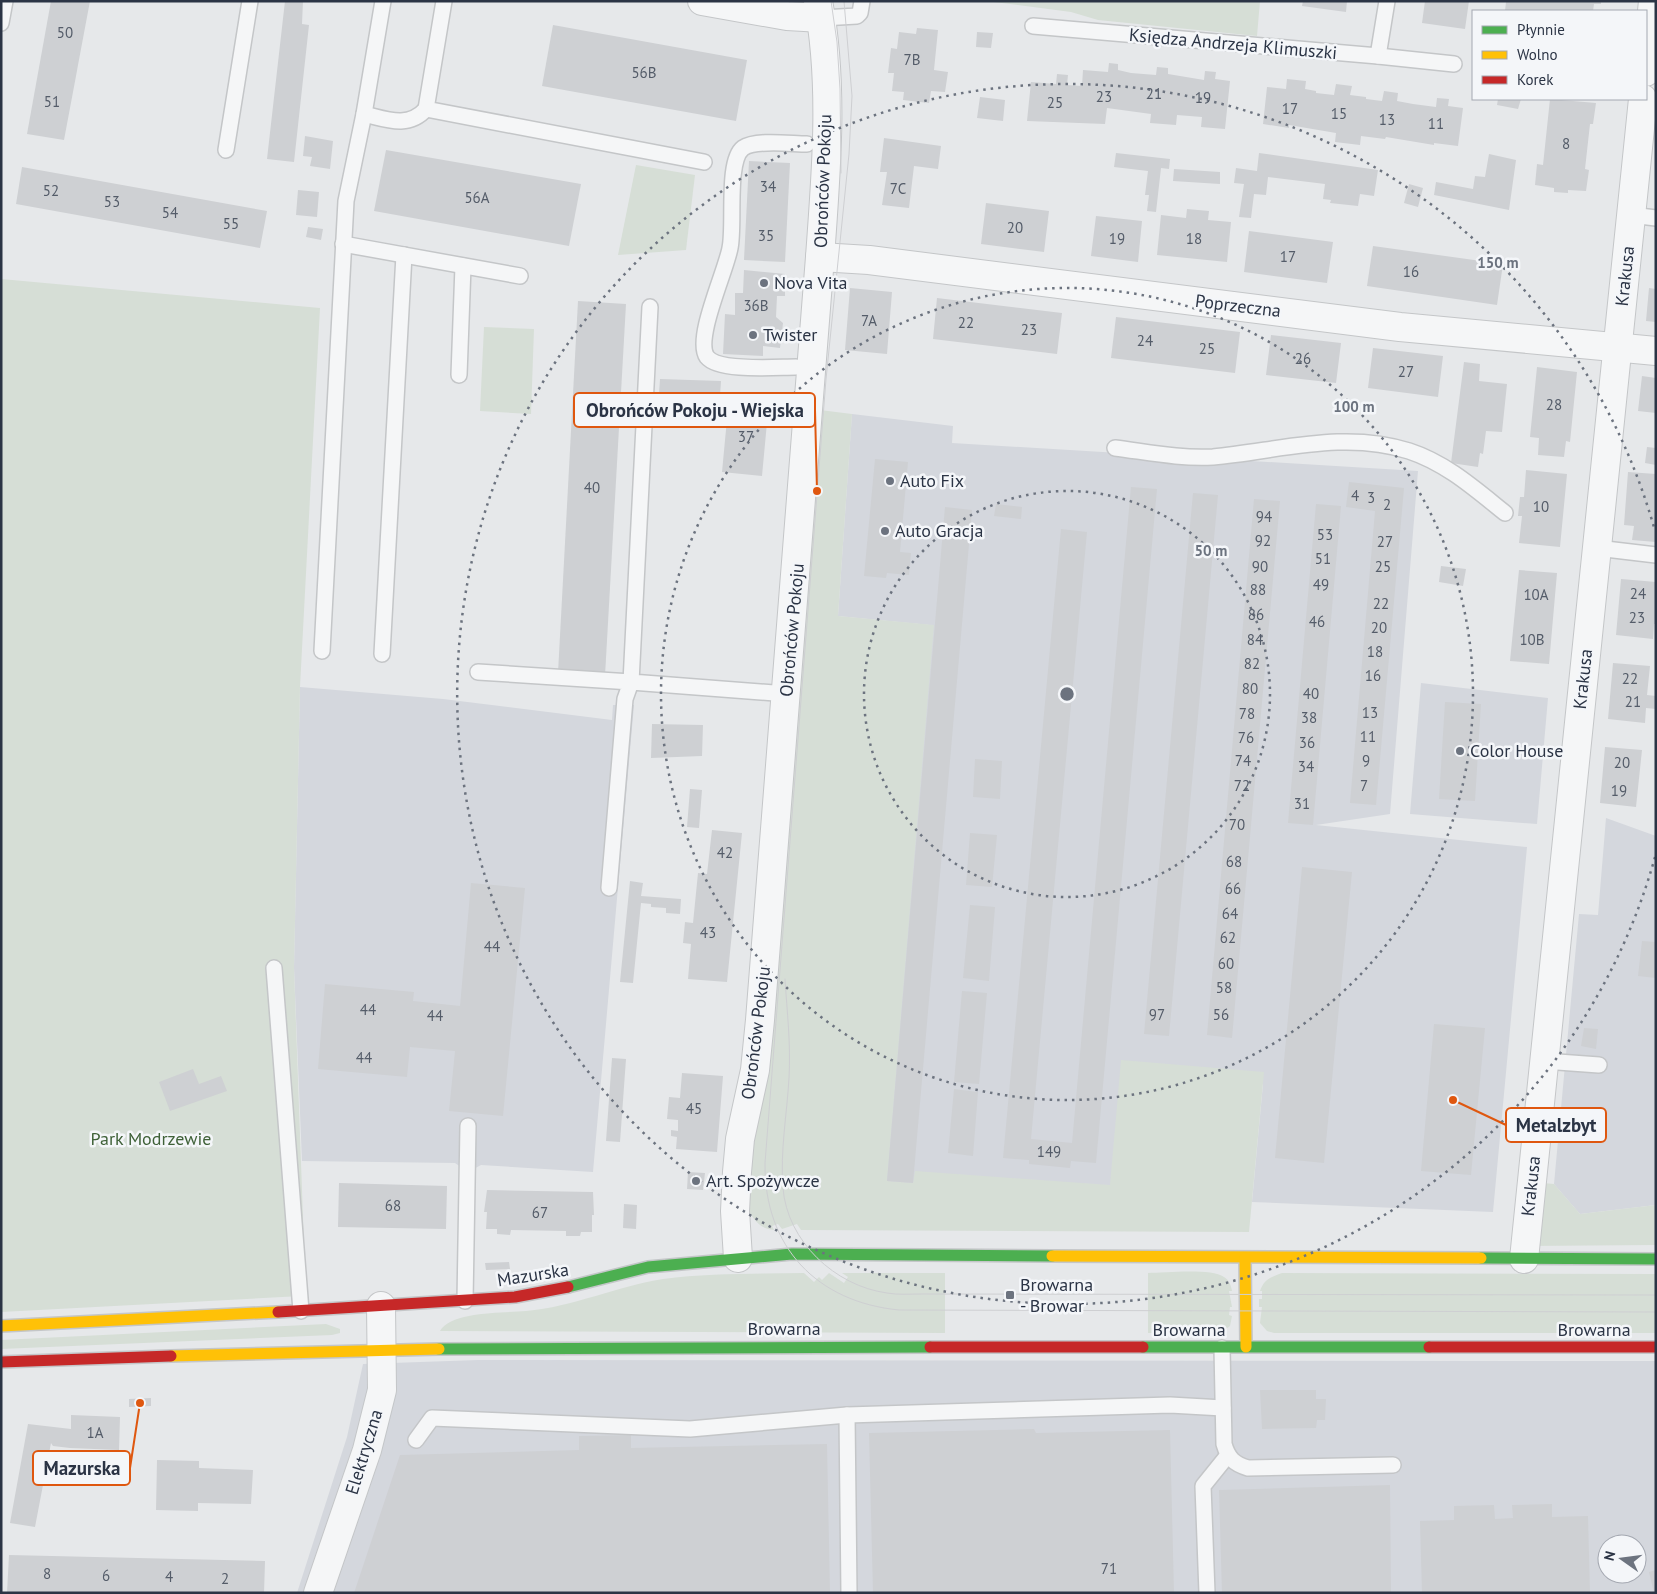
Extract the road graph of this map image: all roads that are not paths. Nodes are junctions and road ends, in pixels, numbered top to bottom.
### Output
1 (5, 1) edge
2 (250, 1) edge
3 (383, 1) edge
4 (444, 1) edge
5 (702, 1) edge
6 (862, 1) edge
7 (1387, 1) edge
8 (1653, 1) edge
9 (820, 10) edge
10 (1, 23) edge
11 (1033, 26) dead end
12 (1378, 56) junction
13 (1647, 62) edge
14 (1454, 64) dead end
15 (426, 109) junction
16 (364, 114) junction
17 (1646, 115) edge
18 (807, 144) dead end
19 (226, 150) dead end
20 (704, 162) dead end
21 (1643, 217) edge
22 (343, 244) junction
23 (404, 255) junction
24 (820, 257) junction
25 (463, 266) junction
26 (520, 276) dead end
27 (650, 307) dead end
28 (1617, 346) junction
29 (1656, 351) edge
30 (796, 367) dead end
31 (459, 375) dead end
32 (1115, 448) dead end
33 (1504, 513) dead end
34 (1596, 548) junction
35 (1656, 555) edge
36 (322, 651) dead end
37 (382, 654) dead end
38 (478, 672) dead end
39 (631, 682) junction
40 (787, 694) junction
41 (609, 888) dead end
42 (274, 968) dead end
43 (1544, 1061) junction
44 (1599, 1066) dead end
45 (468, 1126) dead end
46 (738, 1258) junction
47 (1245, 1258) junction
48 (1524, 1259) junction
49 (1656, 1259) edge
50 (465, 1301) junction
51 (381, 1306) junction
52 (301, 1311) junction
53 (1, 1326) edge
54 (1656, 1347) edge
55 (1222, 1348) junction
56 (1246, 1348) junction
57 (382, 1349) junction
58 (1, 1362) edge
59 (1223, 1408) junction
60 (847, 1415) junction
61 (416, 1440) dead end
62 (1228, 1455) junction
63 (1394, 1465) dead end
64 (318, 1593) edge
65 (849, 1593) edge
66 (1207, 1593) edge

1 - 10 lane
2 - 19 lane
3 - 16 lane
4 - 15 lane
5 - 9 street
6 - 9 lane
7 - 12 lane
8 - 13 street
9 - 24 street, Obrońców Pokoju
11 - 12 lane, Księdza Andrzeja Klimuszki
12 - 14 lane, Księdza Andrzeja Klimuszki
15 - 16 lane
15 - 20 lane
16 - 22 lane
17 - 21 street, Krakusa
18 - 30 lane
21 - 28 street, Krakusa
22 - 23 lane
22 - 36 lane
23 - 25 lane
23 - 37 lane
24 - 28 street, Poprzeczna
24 - 40 street, Obrońców Pokoju
25 - 26 lane
25 - 31 lane
27 - 39 lane
28 - 29 street, Poprzeczna
28 - 34 street, Krakusa
32 - 33 lane
34 - 35 lane
34 - 43 street, Krakusa
38 - 39 lane
39 - 40 lane
39 - 41 lane
40 - 46 street, Obrońców Pokoju
42 - 52 lane
43 - 44 lane
43 - 48 street, Krakusa
45 - 50 lane
46 - 47 main road
46 - 50 main road, Mazurska
47 - 48 main road
47 - 56 main road
48 - 49 main road
50 - 51 main road, Mazurska
51 - 52 main road, Mazurska
51 - 57 street, Elektryczna
52 - 53 main road, Mazurska
54 - 56 main road, Browarna
55 - 56 main road, Browarna
55 - 57 main road, Browarna
55 - 59 lane
57 - 58 main road
57 - 64 street, Elektryczna
59 - 60 lane
59 - 62 lane
60 - 61 lane
60 - 65 lane
62 - 63 lane
62 - 66 lane

